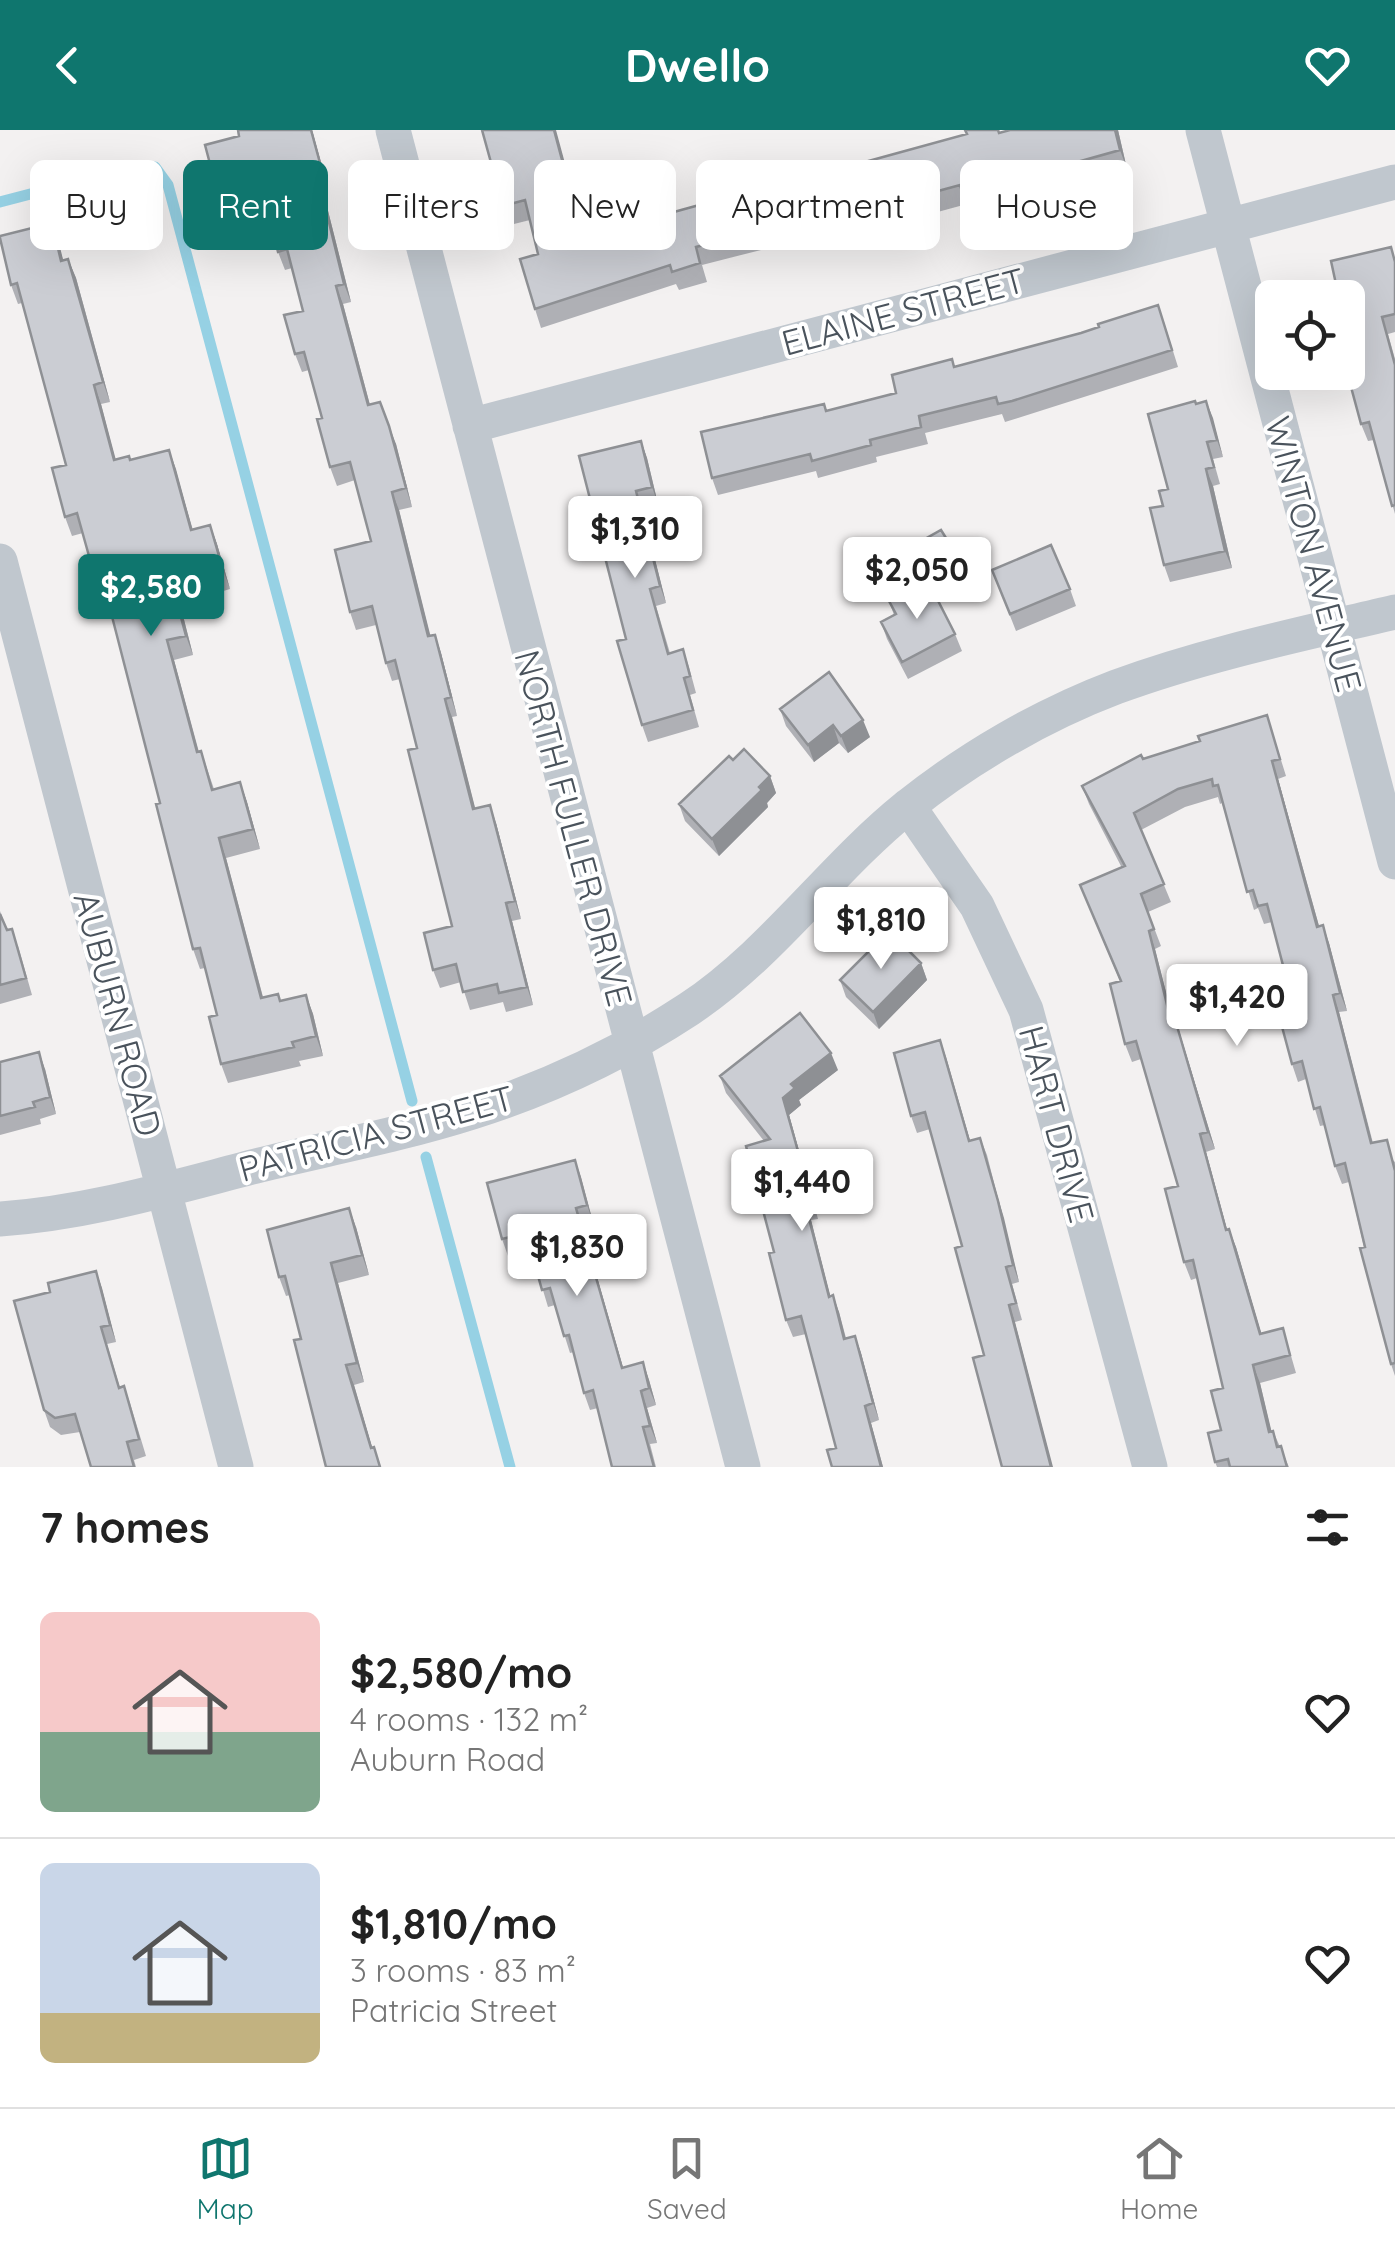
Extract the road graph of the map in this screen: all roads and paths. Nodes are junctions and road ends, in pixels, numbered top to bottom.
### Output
1 (393, 130) edge
2 (1203, 130) edge
3 (1395, 182) edge
4 (1228, 225) junction
5 (470, 426) junction
6 (0, 560) edge
7 (1395, 612) edge
8 (1333, 627) junction
9 (908, 806) junction
10 (1395, 862) edge
11 (630, 1044) junction
12 (164, 1190) junction
13 (0, 1218) edge
14 (236, 1467) edge
15 (743, 1467) edge
16 (1150, 1467) edge

1 - 5 street, NORTH FULLER DRIVE
2 - 4 street, WINTON AVENUE
3 - 4 street, ELAINE STREET
4 - 5 street, ELAINE STREET
4 - 8 street, WINTON AVENUE
5 - 11 street, NORTH FULLER DRIVE
6 - 12 street, AUBURN ROAD
7 - 8 street, PATRICIA STREET
8 - 9 street, PATRICIA STREET
8 - 10 street, WINTON AVENUE
9 - 11 street, PATRICIA STREET
9 - 16 street, HART DRIVE
11 - 12 street, PATRICIA STREET
11 - 15 street, NORTH FULLER DRIVE
12 - 13 street, PATRICIA STREET
12 - 14 street, AUBURN ROAD

